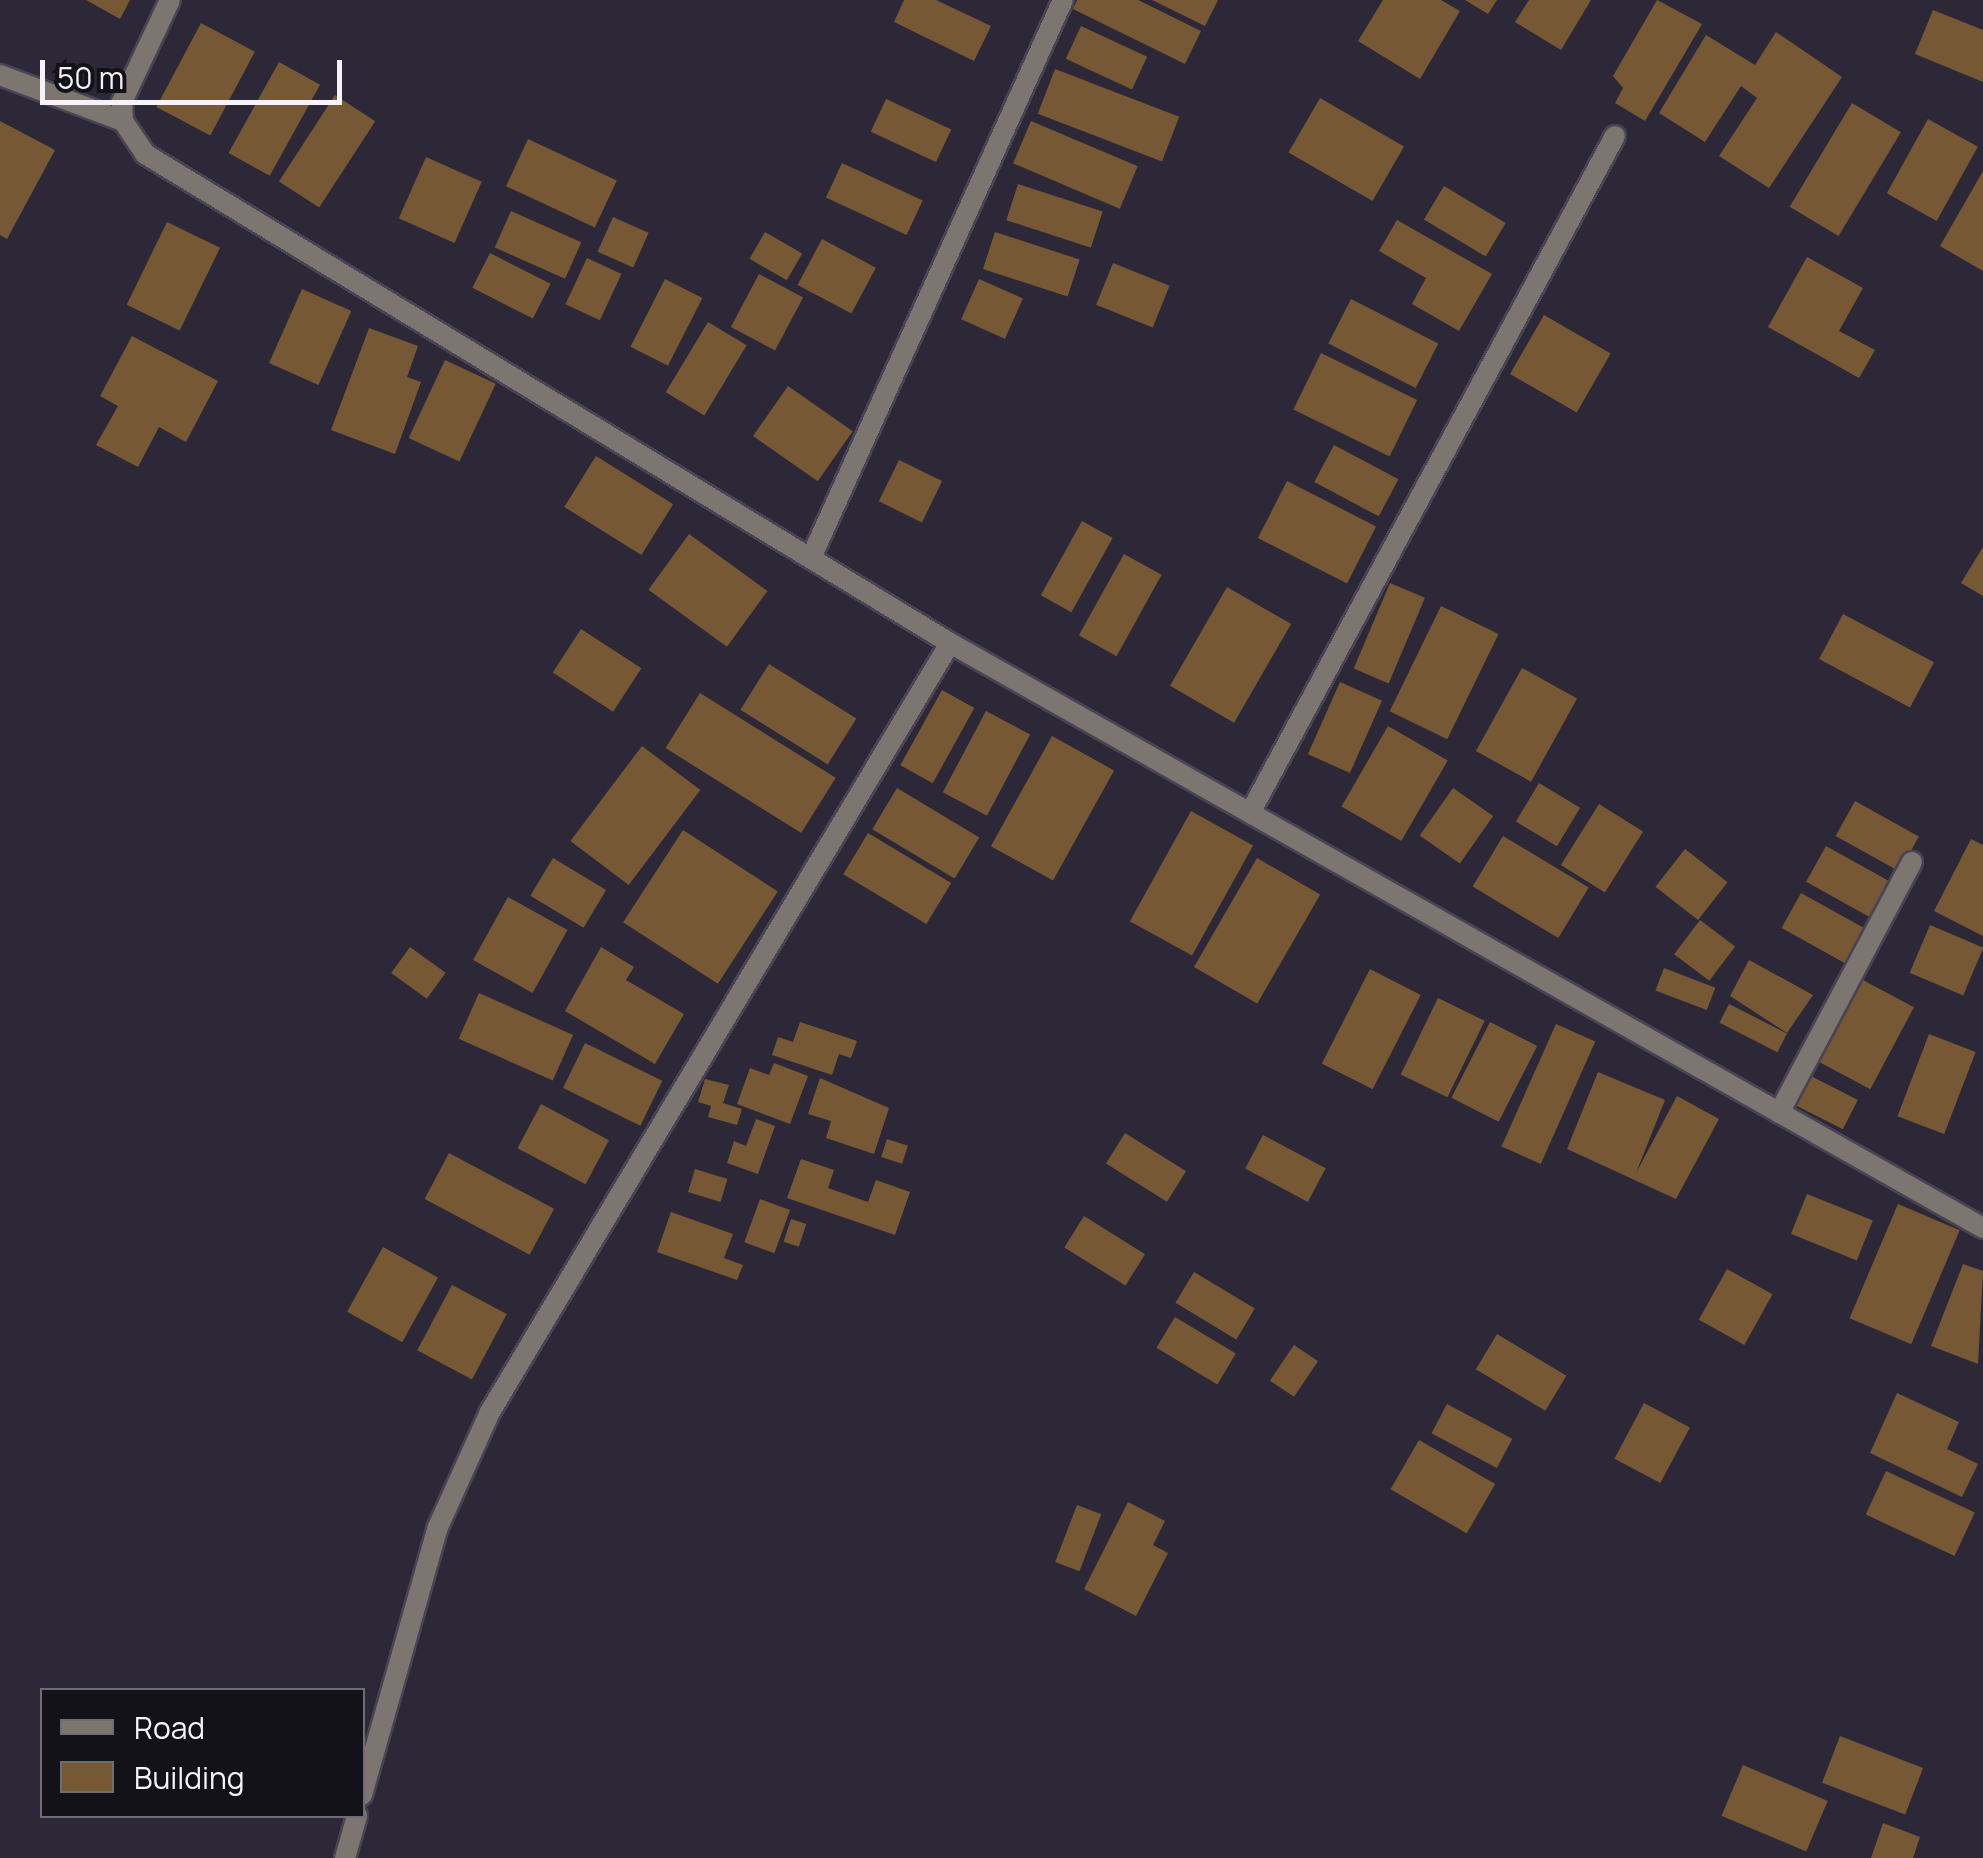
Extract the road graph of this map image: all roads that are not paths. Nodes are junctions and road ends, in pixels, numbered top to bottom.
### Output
1 (170, 0) edge
2 (1064, 0) edge
3 (0, 75) edge
4 (124, 121) junction
5 (1615, 136) dead end
6 (811, 558) junction
7 (950, 643) junction
8 (1250, 813) junction
9 (1912, 862) dead end
10 (1779, 1113) junction
11 (1983, 1228) edge
12 (365, 1784) edge
13 (356, 1818) edge
14 (345, 1858) edge

1 - 4 street
2 - 6 street
3 - 4 street
4 - 6 street
5 - 8 street
6 - 7 street
7 - 8 street
7 - 12 street
8 - 10 street
9 - 10 street
10 - 11 street
13 - 14 street

